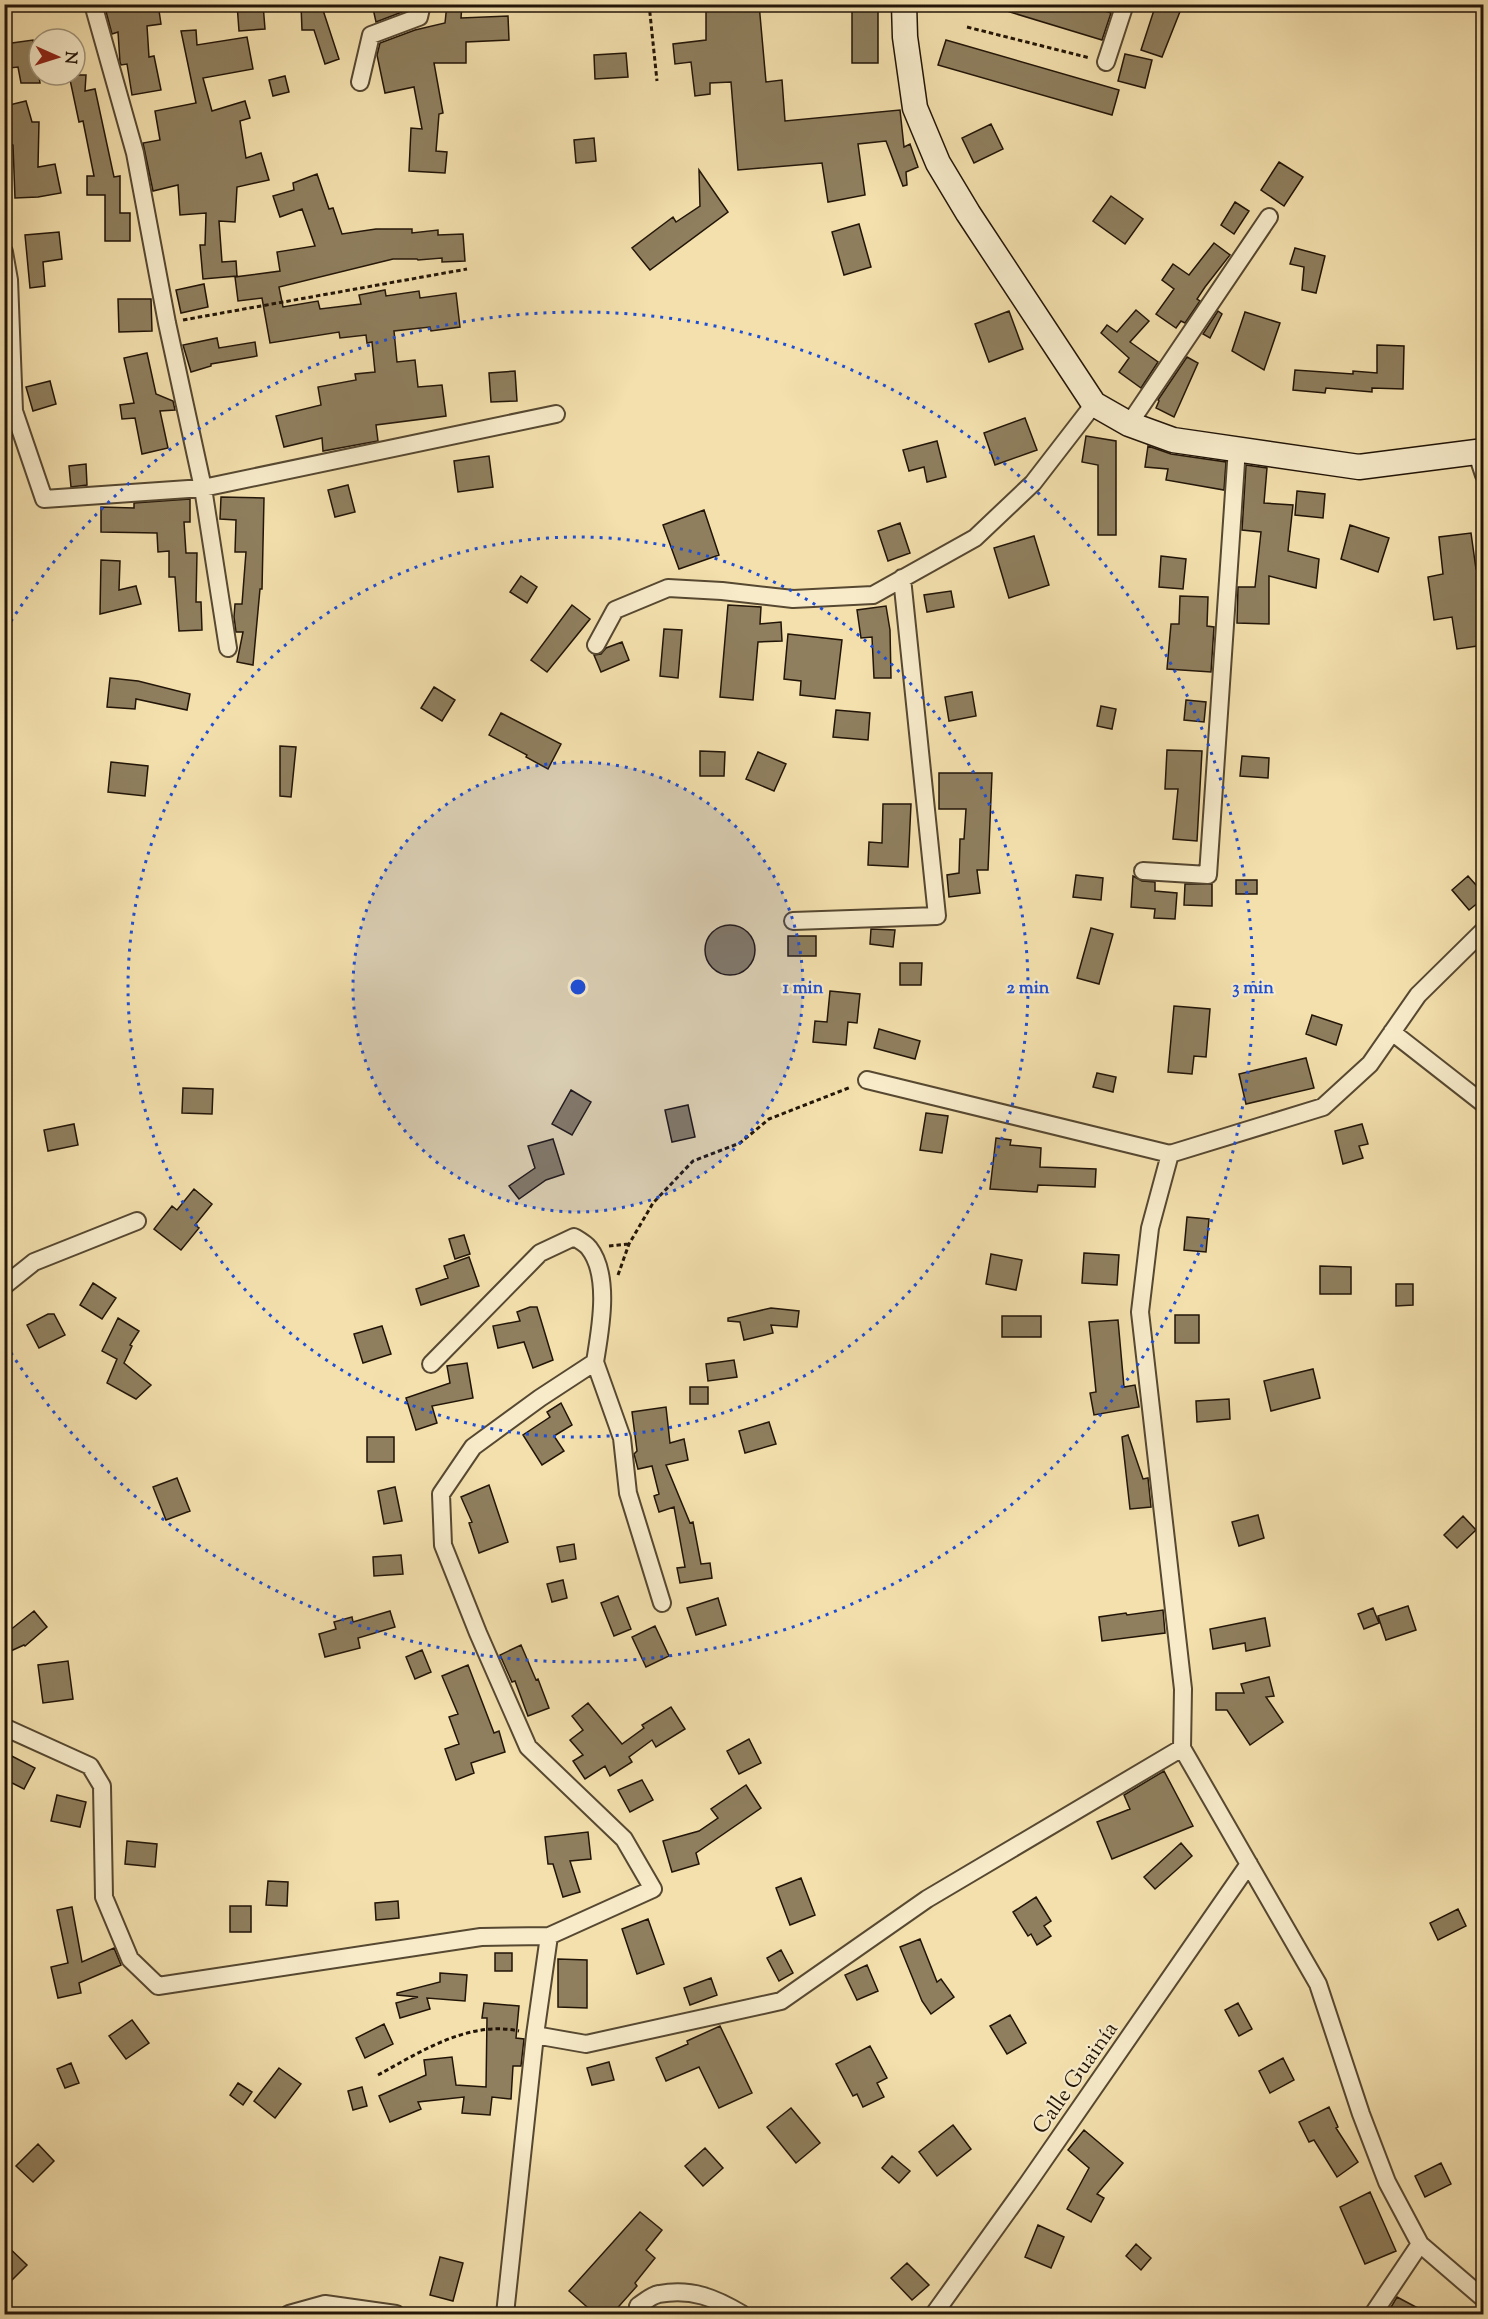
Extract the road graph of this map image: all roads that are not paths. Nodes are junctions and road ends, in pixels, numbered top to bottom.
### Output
1 (93, 4) edge
2 (422, 4) edge
3 (904, 4) edge
4 (1125, 4) edge
5 (1106, 62) road end
6 (360, 82) dead end
7 (1269, 217) dead end
8 (4, 252) edge
9 (1094, 404) junction
10 (555, 414) dead end
11 (1128, 424) junction
12 (1238, 448) junction
13 (1480, 451) edge
14 (1484, 475) edge
15 (203, 488) junction
16 (903, 578) junction
17 (596, 645) dead end
18 (228, 648) dead end
19 (1143, 871) dead end
20 (793, 921) dead end
21 (1484, 930) edge
22 (1392, 1032) junction
23 (867, 1080) road end
24 (1484, 1104) edge
25 (1170, 1154) junction
26 (137, 1221) dead end
27 (4, 1286) edge
28 (595, 1362) junction
29 (431, 1364) dead end
30 (662, 1603) dead end
31 (4, 1727) edge
32 (1182, 1748) junction
33 (1249, 1864) junction
34 (549, 1936) junction
35 (535, 2035) junction
36 (1420, 2244) junction
37 (1484, 2299) edge
38 (638, 2306) dead end
39 (289, 2314) edge
40 (396, 2314) edge
41 (505, 2314) edge
42 (742, 2314) edge
43 (934, 2314) edge
44 (1373, 2314) edge

1 - 15 street
2 - 6 street
3 - 9 street
4 - 5 street
7 - 11 street
8 - 15 street
9 - 11 street
9 - 16 street
10 - 15 street
11 - 12 street
12 - 13 street
12 - 19 street
13 - 14 street
15 - 18 street
16 - 17 street
16 - 20 street
21 - 22 street
22 - 24 street
22 - 25 street
23 - 25 street
25 - 32 street
26 - 27 street
28 - 29 street
28 - 30 street
28 - 34 street
31 - 34 street
32 - 33 street
32 - 35 street
33 - 36 street
33 - 43 street, Calle Guainía
34 - 35 street
35 - 41 street
36 - 37 street
36 - 44 street
38 - 42 street
39 - 40 street

